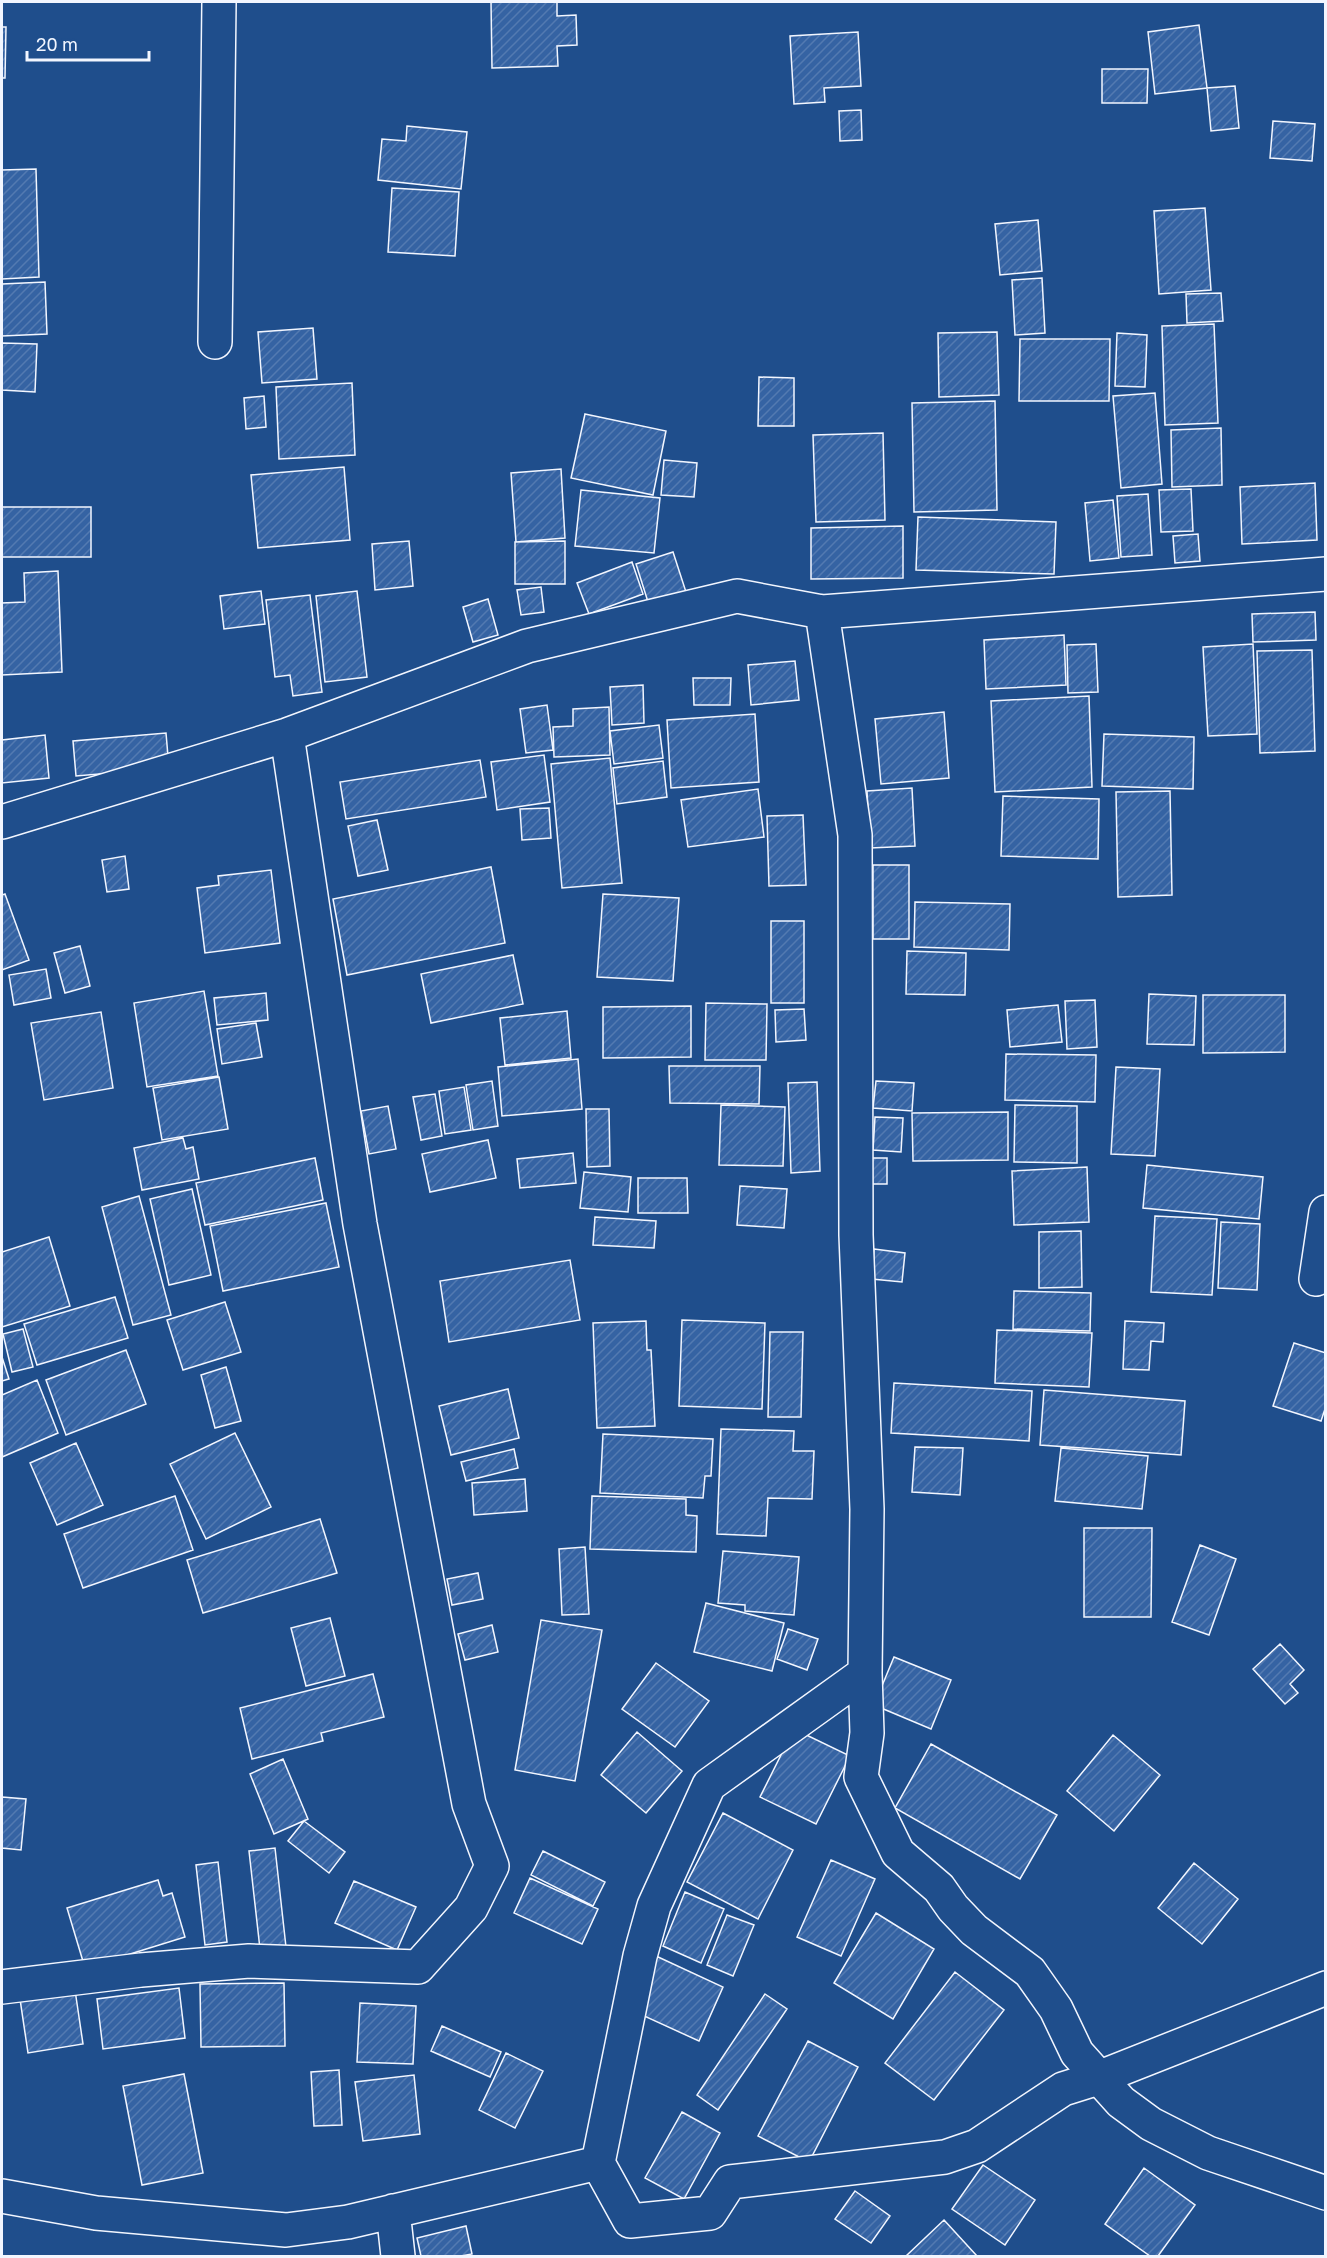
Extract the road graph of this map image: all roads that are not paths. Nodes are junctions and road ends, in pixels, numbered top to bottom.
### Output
1 (219, 2) edge
2 (215, 342) dead end
3 (1326, 574) edge
4 (822, 612) junction
5 (287, 735) junction
6 (2, 822) edge
7 (1326, 1212) edge
8 (1316, 1279) dead end
9 (865, 1673) junction
10 (2, 1987) edge
11 (1326, 1988) edge
12 (1077, 2053) junction
13 (1098, 2078) junction
14 (1063, 2089) junction
15 (598, 2163) junction
16 (1326, 2193) edge
17 (2, 2196) edge
18 (393, 2211) junction
19 (398, 2256) edge

1 - 2 street
3 - 4 street
4 - 5 street
4 - 9 street
5 - 6 street
5 - 10 street
7 - 8 street
9 - 12 street
9 - 15 street
11 - 13 street
12 - 13 street
12 - 14 street
13 - 14 street
13 - 16 street
14 - 15 street
15 - 18 street
17 - 18 street
18 - 19 street

